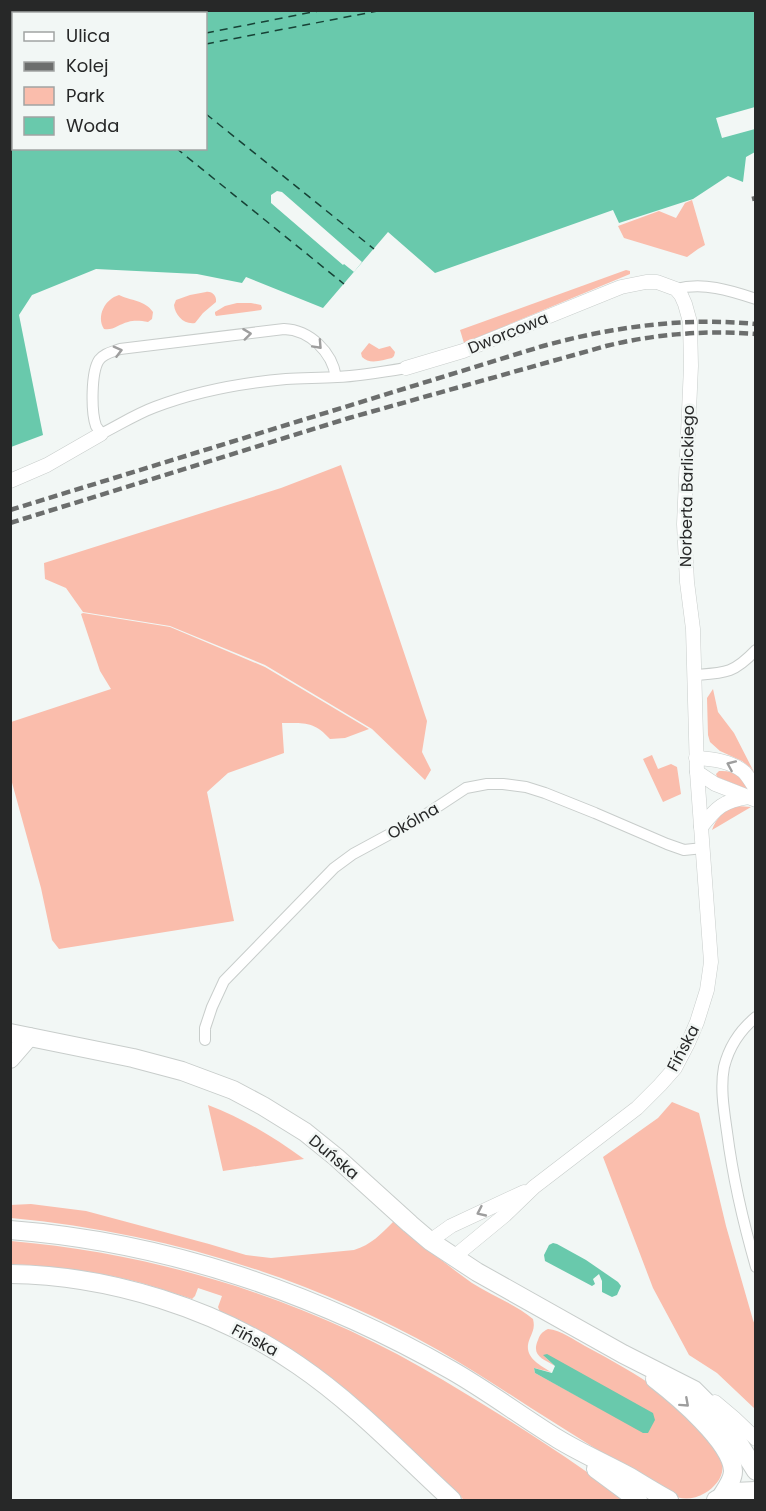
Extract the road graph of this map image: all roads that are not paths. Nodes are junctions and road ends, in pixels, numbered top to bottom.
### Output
1 (675, 289) junction
2 (756, 299) edge
3 (406, 368) joint
4 (336, 377) junction
5 (101, 434) junction
6 (10, 481) edge
7 (756, 650) edge
8 (694, 675) junction
9 (697, 765) junction
10 (753, 795) edge
11 (701, 827) junction
12 (703, 848) junction
13 (756, 1017) edge
14 (10, 1033) edge
15 (29, 1037) junction
16 (206, 1040) dead end
17 (10, 1059) edge
18 (534, 1187) junction
19 (10, 1230) edge
20 (430, 1241) junction
21 (454, 1257) junction
22 (756, 1268) edge
23 (10, 1274) edge
24 (623, 1354) junction
25 (694, 1390) junction
26 (756, 1439) edge
27 (560, 1440) junction
28 (756, 1471) edge
29 (756, 1491) edge
30 (718, 1498) edge
31 (452, 1500) edge
32 (638, 1500) edge
33 (669, 1500) edge

1 - 2 street
1 - 3 street, Dworcowa
1 - 8 street, Norberta Barlickiego
3 - 4 street, Dworcowa
4 - 5 street, Dworcowa
5 -> 4 street
5 - 6 street, Dworcowa
7 - 8 street
8 - 9 street, Norberta Barlickiego
9 - 10 street
10 -> 9 street
9 - 11 street, Norberta Barlickiego
10 - 11 street
11 - 12 street, Norberta Barlickiego
12 - 16 street, Okólna
12 - 18 street, Fińska
13 - 22 street
14 - 15 main road, Duńska
15 - 17 main road
15 - 20 main road, Duńska
18 -> 20 street, Fińska
18 - 21 street, Fińska
19 - 27 main road
20 - 21 main road, Duńska
21 - 24 main road, Duńska
23 - 31 main road, Fińska
24 - 25 main road, Duńska
24 -> 30 main road, Duńska
25 - 26 street
25 - 28 main road, Duńska
27 - 32 main road
27 - 33 main road
29 - 30 main road

